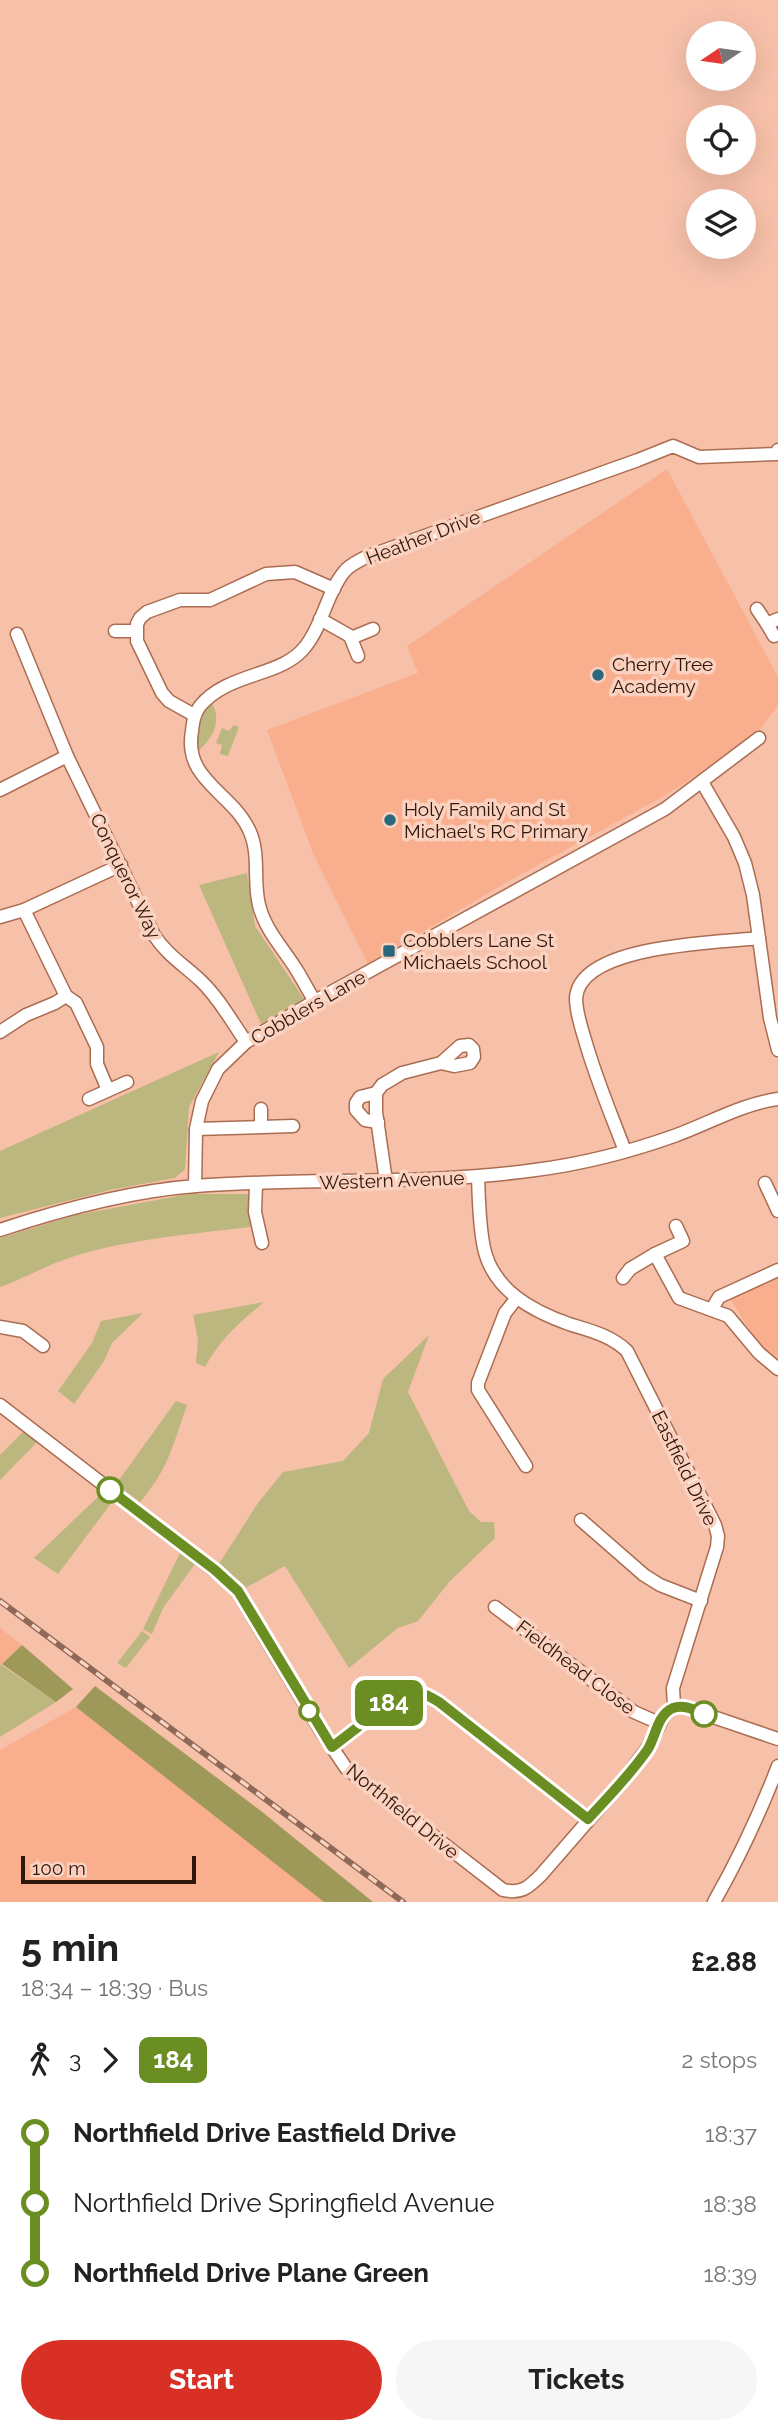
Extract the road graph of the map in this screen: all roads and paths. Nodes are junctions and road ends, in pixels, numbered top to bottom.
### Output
1 (778, 453) edge
2 (334, 589) junction
3 (757, 609) dead end
4 (320, 619) junction
5 (773, 621) edge
6 (373, 629) dead end
7 (115, 631) dead end
8 (136, 631) junction
9 (17, 634) dead end
10 (774, 636) dead end
11 (351, 638) junction
12 (358, 656) dead end
13 (194, 715) junction
14 (759, 738) dead end
15 (67, 756) junction
16 (702, 782) junction
17 (0, 790) edge
18 (121, 865) junction
19 (24, 910) junction
20 (0, 917) edge
21 (759, 938) junction
22 (66, 996) junction
23 (314, 1001) junction
24 (0, 1032) edge
25 (246, 1042) junction
26 (778, 1050) edge
27 (441, 1063) dead end
28 (127, 1082) dead end
29 (108, 1090) junction
30 (376, 1093) junction
31 (89, 1099) dead end
32 (778, 1099) edge
33 (261, 1110) dead end
34 (378, 1122) junction
35 (261, 1126) junction
36 (293, 1126) dead end
37 (196, 1129) junction
38 (625, 1151) junction
39 (478, 1177) junction
40 (386, 1181) junction
41 (765, 1183) dead end
42 (256, 1184) junction
43 (195, 1186) junction
44 (775, 1195) edge
45 (778, 1211) edge
46 (676, 1226) dead end
47 (0, 1230) edge
48 (262, 1243) dead end
49 (655, 1254) junction
50 (778, 1269) edge
51 (623, 1278) dead end
52 (516, 1299) junction
53 (712, 1309) junction
54 (0, 1327) edge
55 (43, 1346) dead end
56 (778, 1369) edge
57 (0, 1405) edge
58 (526, 1466) dead end
59 (580, 1520) dead end
60 (701, 1601) junction
61 (495, 1607) dead end
62 (674, 1707) junction
63 (659, 1723) junction
64 (778, 1739) edge
65 (332, 1747) junction
66 (778, 1766) edge
67 (588, 1819) junction
68 (714, 1902) edge

1 - 2 street, Heather Drive
2 - 4 street, Heather Drive
2 - 8 street
3 - 5 street
4 - 11 street
4 - 13 street, Heather Drive
5 - 10 street
6 - 11 street
7 - 8 street
8 - 13 street
9 - 15 street, Conqueror Way
11 - 12 street
13 - 23 street
14 - 16 street, Cobblers Lane
15 - 17 street
15 - 18 street, Conqueror Way
16 - 21 street
16 - 23 street, Cobblers Lane
18 - 19 street
18 - 25 street, Conqueror Way
19 - 20 street
19 - 22 street
21 - 26 street
21 - 38 street
22 - 24 street
22 - 29 street
23 - 25 street, Cobblers Lane
25 - 37 street, Cobblers Lane
27 - 30 street
28 - 29 street
29 - 31 street
30 - 34 street
30 - 34 street
32 - 38 street, Western Avenue
33 - 35 street
34 - 40 street
35 - 36 street
35 - 37 street
37 - 43 street, Cobblers Lane
38 - 39 street, Western Avenue
39 - 40 street, Western Avenue
39 - 52 street, Eastfield Drive
40 - 42 street, Western Avenue
41 - 44 street
42 - 43 street, Western Avenue
42 - 48 street
43 - 47 street, Western Avenue
44 - 45 street
46 - 49 street
49 - 51 street
49 - 53 street
50 - 53 street
52 - 58 street
52 - 60 street, Eastfield Drive
53 - 56 street
54 - 55 street
57 - 65 street, Northfield Drive
59 - 60 street
60 - 62 street, Eastfield Drive
61 - 63 street, Fieldhead Close
62 - 63 street, Northfield Drive
62 - 64 street
63 - 67 street, Northfield Drive
65 - 67 street
65 - 67 street, Northfield Drive
66 - 68 street

